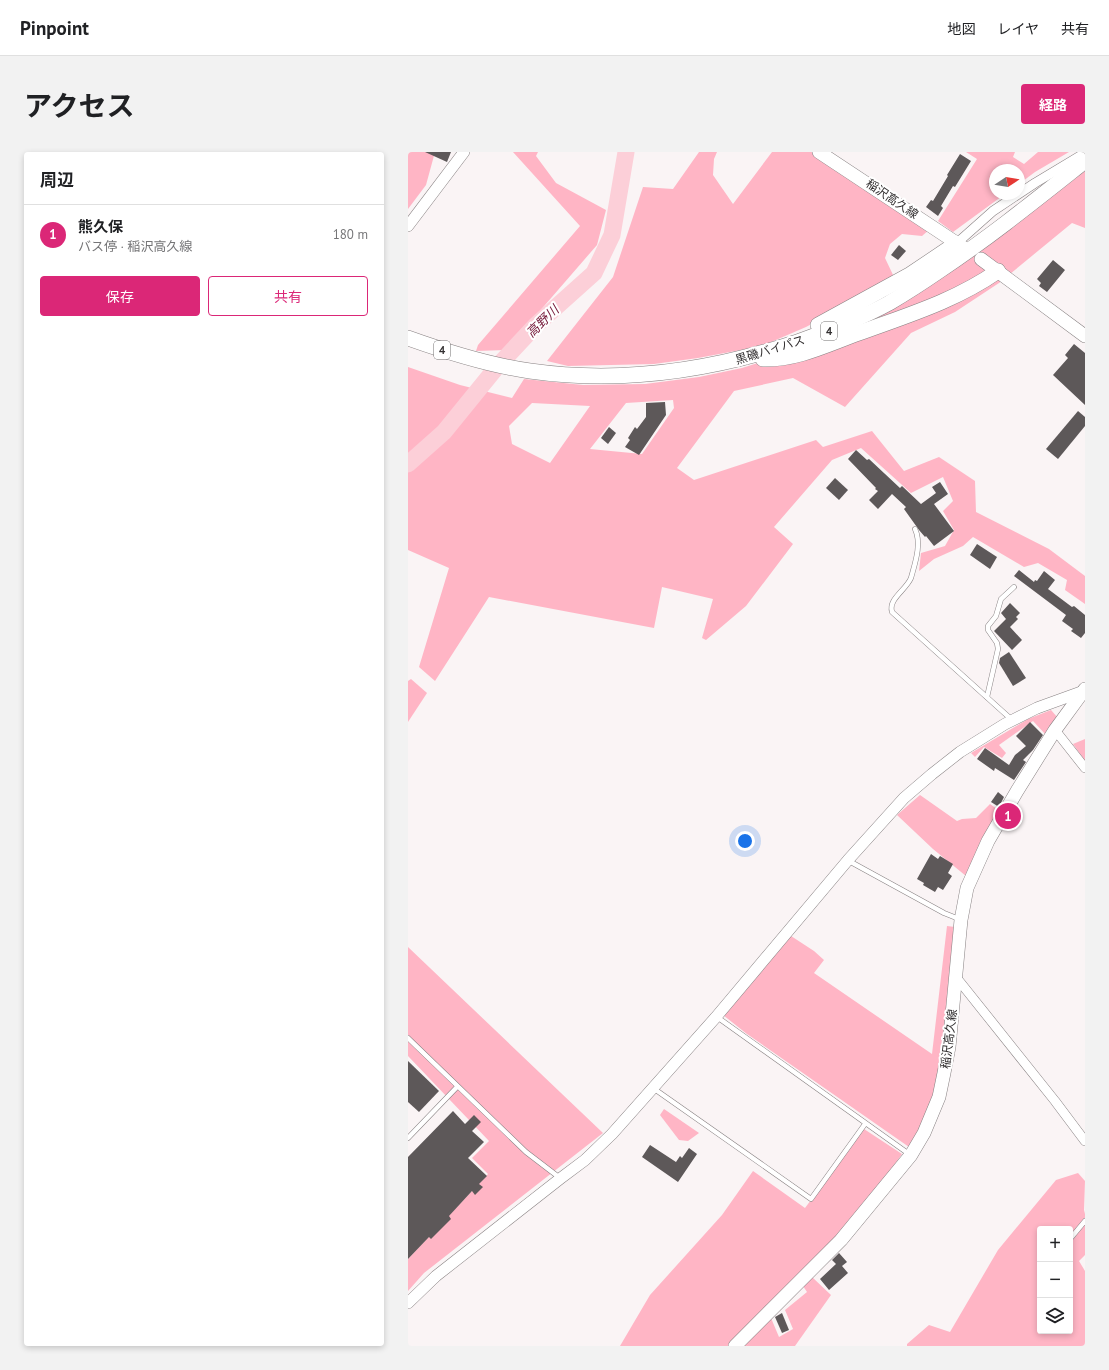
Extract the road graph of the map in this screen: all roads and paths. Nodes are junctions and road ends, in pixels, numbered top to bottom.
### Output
1 (464, 152) edge
2 (819, 152) edge
3 (1085, 153) edge
4 (1085, 162) edge
5 (408, 226) edge
6 (961, 245) junction
7 (981, 259) dead end
8 (998, 271) junction
9 (1085, 336) edge
10 (408, 338) edge
11 (762, 354) junction
12 (746, 358) junction
13 (915, 529) dead end
14 (1014, 587) dead end
15 (1084, 690) edge
16 (987, 697) junction
17 (1013, 720) junction
18 (1055, 730) junction
19 (1085, 768) edge
20 (848, 860) junction
21 (961, 920) junction
22 (956, 977) junction
23 (716, 1017) junction
24 (408, 1038) edge
25 (457, 1086) junction
26 (653, 1088) junction
27 (865, 1124) junction
28 (408, 1138) edge
29 (1085, 1141) edge
30 (911, 1155) junction
31 (561, 1178) junction
32 (1085, 1221) edge
33 (1073, 1236) edge
34 (408, 1303) edge
35 (735, 1346) edge

1 - 5 street
2 - 6 main road, 稲沢高久線
3 - 6 street
4 - 11 highway, 黒磯バイパス / 4
6 - 11 highway, 4
7 - 8 main road
8 - 9 main road
8 - 12 highway, 4
10 - 12 highway, 黒磯バイパス / 4
11 - 12 highway, 黒磯バイパス / 4
13 - 16 lane
14 - 16 lane
15 - 17 street
15 - 18 main road, 稲沢高久線
16 - 17 lane
17 - 20 street
18 - 19 street
18 - 21 main road, 稲沢高久線
20 - 21 lane
20 - 23 street
21 - 22 main road, 稲沢高久線
22 - 29 street
22 - 30 main road, 稲沢高久線
23 - 26 street
23 - 27 lane
24 - 25 lane
25 - 28 lane
25 - 31 lane
26 - 27 lane
26 - 31 street
27 - 30 lane
30 - 35 main road, 稲沢高久線
31 - 34 street
32 - 33 lane

